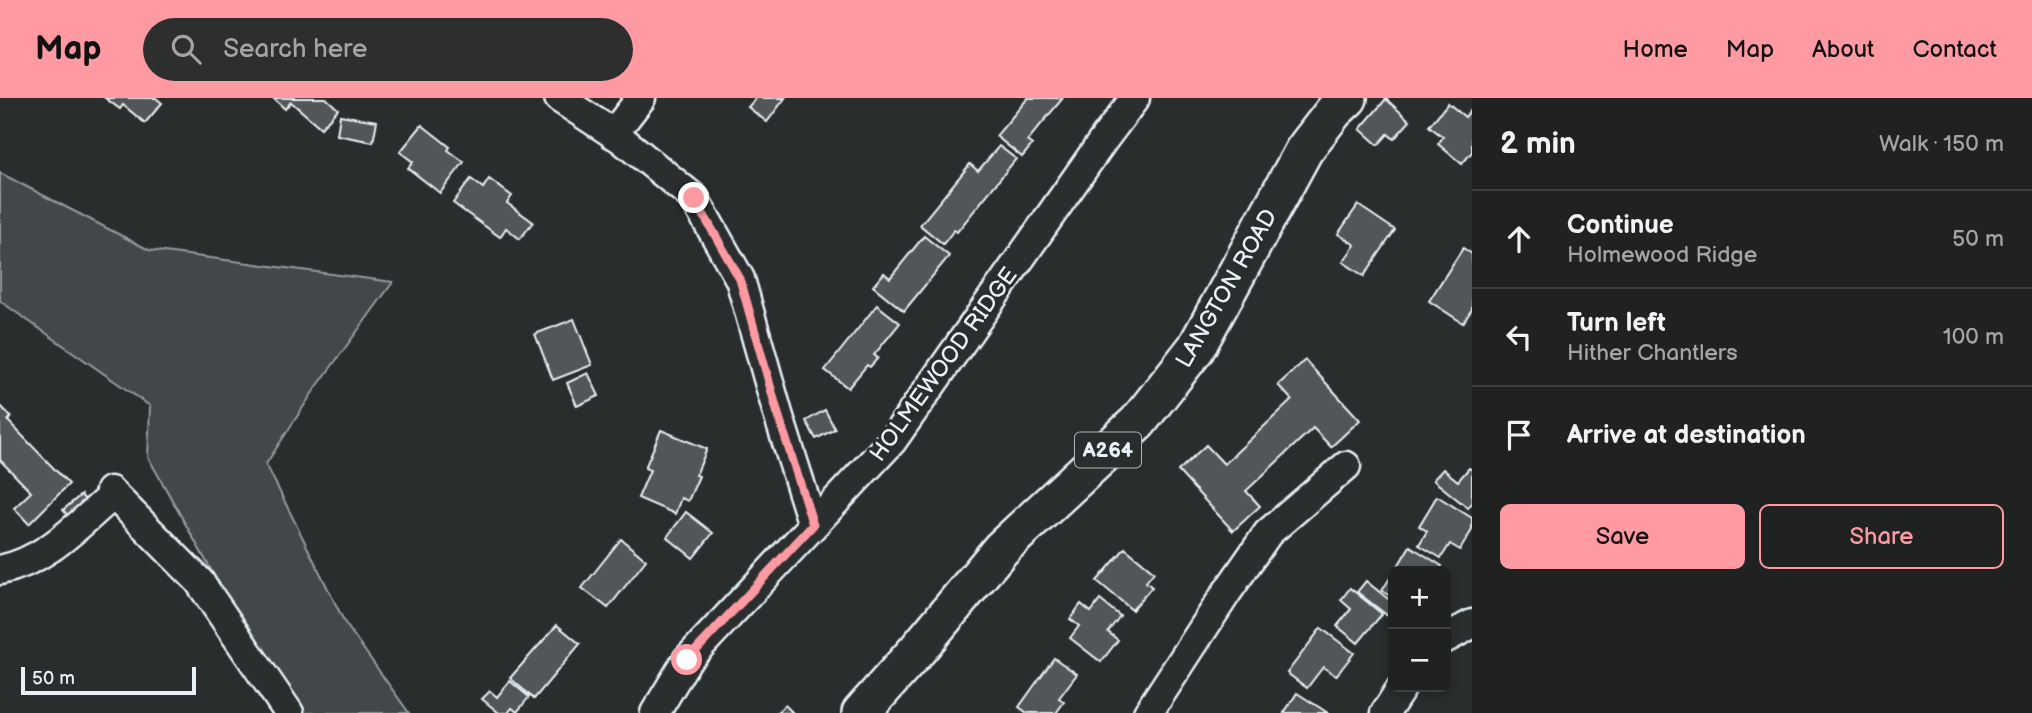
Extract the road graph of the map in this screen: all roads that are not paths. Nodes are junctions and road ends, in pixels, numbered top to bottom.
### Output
1 (559, 98) edge
2 (641, 98) edge
3 (1135, 98) edge
4 (1348, 98) edge
5 (613, 134) junction
6 (1346, 466) dead end
7 (813, 525) junction
8 (0, 570) edge
9 (1472, 624) edge
10 (1451, 635) edge
11 (1399, 692) edge
12 (289, 713) edge
13 (655, 713) edge
14 (861, 713) edge
15 (1148, 713) edge
16 (1385, 713) edge

1 - 5 street
2 - 5 street
3 - 7 street, HOLMEWOOD RIDGE
4 - 14 main road, LANGTON ROAD / A264
5 - 7 street
6 - 15 street
7 - 13 street, HOLMEWOOD RIDGE
8 - 12 street
9 - 10 street
11 - 16 street

